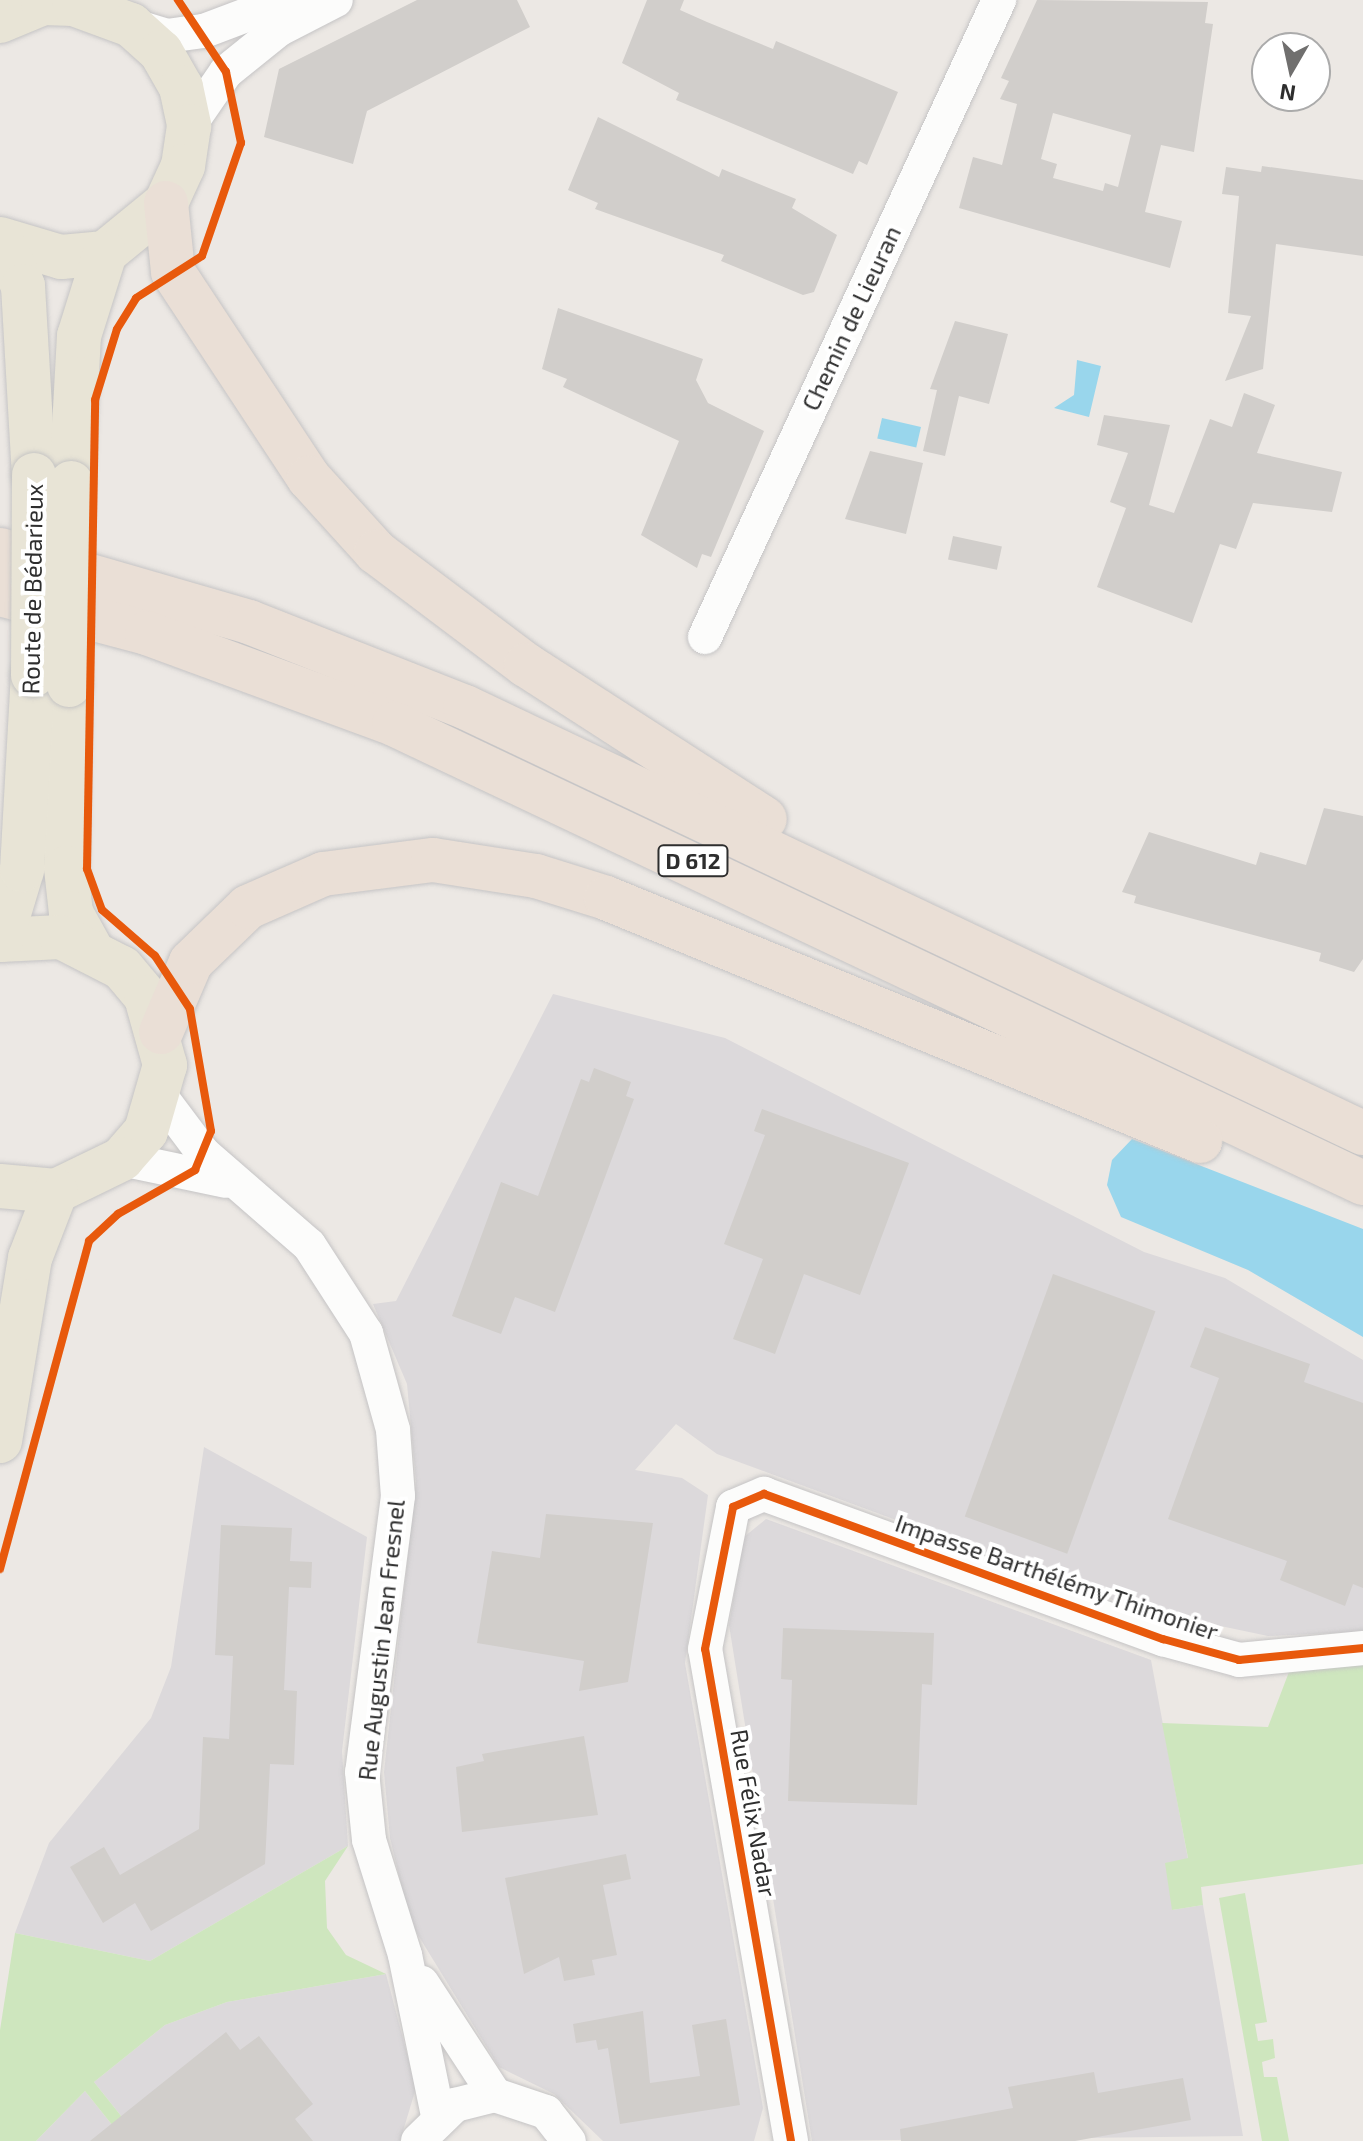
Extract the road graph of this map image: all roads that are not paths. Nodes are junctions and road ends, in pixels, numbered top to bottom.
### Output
1 (286, 0) edge
2 (336, 0) edge
3 (999, 0) edge
4 (11, 11) edge
5 (112, 12) edge
6 (189, 126) junction
7 (166, 203) junction
8 (0, 240) edge
9 (105, 253) junction
10 (52, 479) junction
11 (0, 550) edge
12 (0, 594) edge
13 (705, 637) dead end
14 (51, 680) junction
15 (0, 940) edge
16 (90, 947) junction
17 (1001, 965) junction
18 (161, 1032) junction
19 (161, 1097) junction
20 (1363, 1133) edge
21 (122, 1159) junction
22 (1363, 1183) edge
23 (234, 1184) junction
24 (0, 1186) edge
25 (56, 1191) junction
26 (1363, 1209) edge
27 (0, 1441) edge
28 (745, 1498) joint
29 (1363, 1648) edge
30 (405, 1955) junction
31 (495, 2095) junction
32 (428, 2128) edge
33 (569, 2141) edge
34 (791, 2141) edge

1 - 5 street
2 - 6 street
3 - 13 street, Chemin de Lieuran
4 - 5 main road
5 - 6 main road
6 - 7 main road
7 - 9 main road
7 - 17 highway
8 - 9 main road
8 - 10 main road, Route de Bédarieux
9 - 10 main road, Route de Bédarieux
10 - 14 main road, Route de Bédarieux, bridge
11 - 17 highway, D 612
12 - 22 highway, D 612
14 - 15 main road, Route de Bédarieux
14 - 16 main road, Route de Bédarieux
15 - 16 main road
16 - 18 main road
17 - 20 highway, D 612
18 - 19 main road
18 - 26 highway
19 - 21 main road
19 - 23 street, Rue Augustin Jean Fresnel
21 - 23 street, Rue Augustin Jean Fresnel
21 - 25 main road
23 - 30 street, Rue Augustin Jean Fresnel
24 - 25 main road
25 - 27 main road
28 - 29 street, Impasse Barthélémy Thimonier
28 - 34 street, Rue Félix Nadar
30 - 31 street, Rue Augustin Jean Fresnel
30 - 32 street, Rue Augustin Jean Fresnel
31 - 32 street
31 - 33 street

